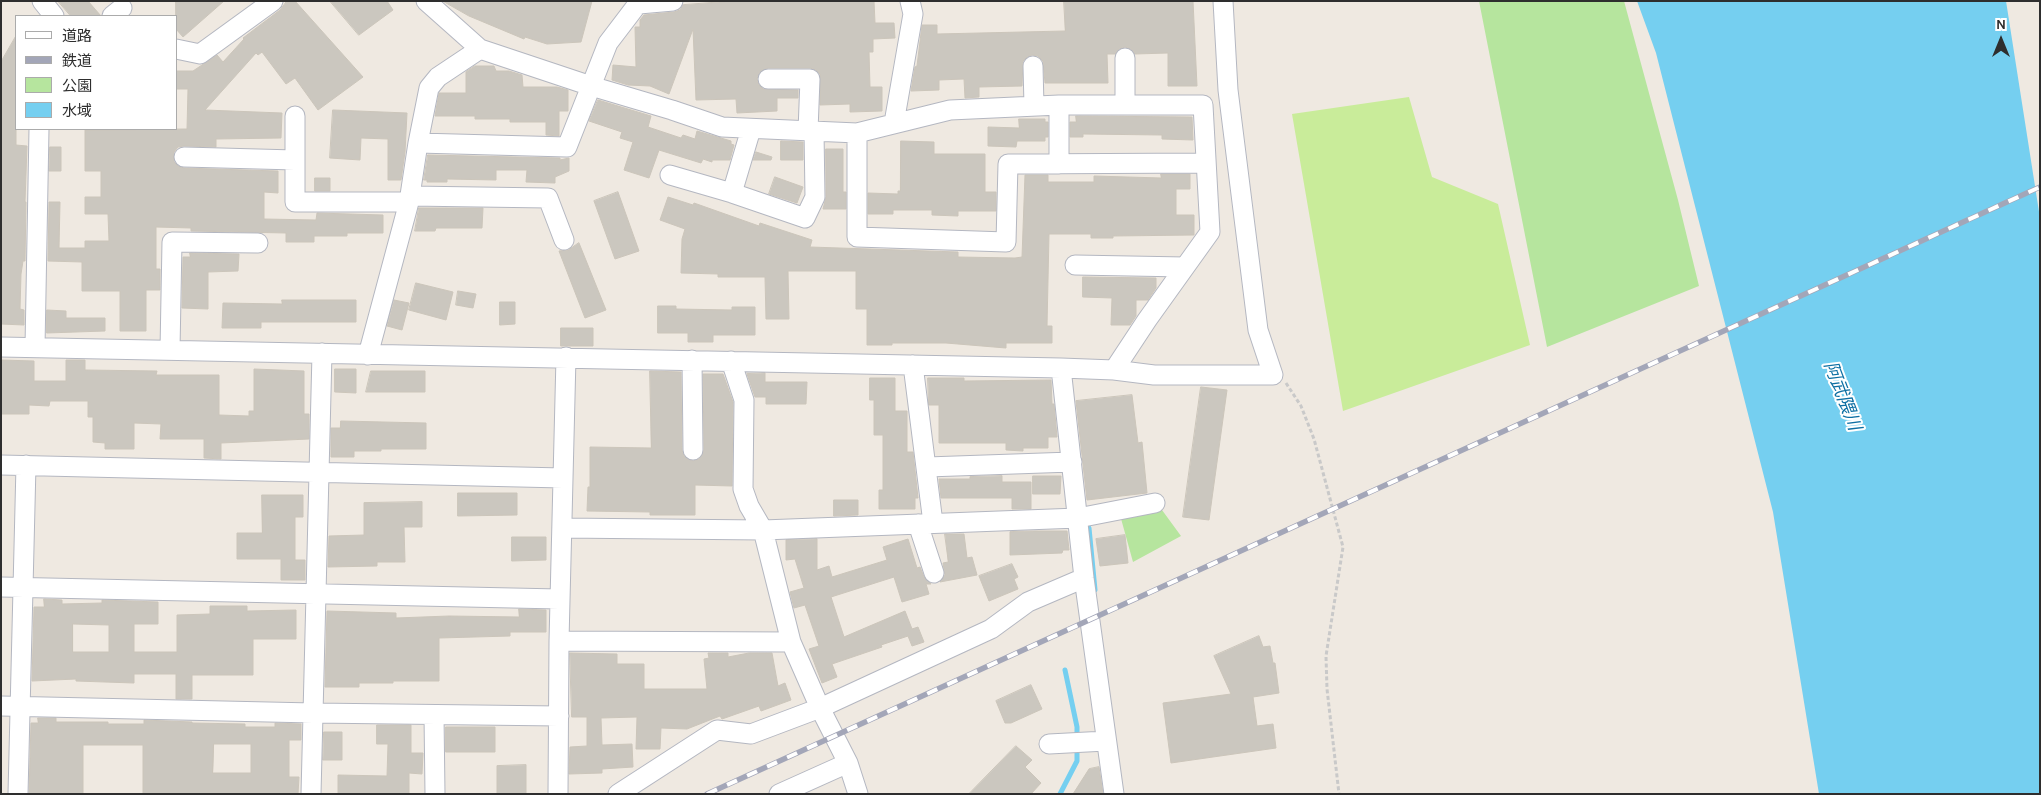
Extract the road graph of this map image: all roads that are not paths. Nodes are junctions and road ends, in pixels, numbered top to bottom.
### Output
1 (42, 1) edge
2 (273, 1) edge
3 (426, 1) edge
4 (673, 1) edge
5 (910, 1) edge
6 (1223, 1) edge
7 (639, 3) edge
8 (53, 15) edge
9 (178, 49) edge
10 (480, 49) junction
11 (1125, 58) dead end
12 (1033, 66) dead end
13 (768, 79) dead end
14 (591, 86) junction
15 (1059, 105) junction
16 (1125, 105) junction
17 (1034, 106) junction
18 (295, 116) dead end
19 (894, 123) junction
20 (751, 129) junction
21 (40, 130) edge
22 (811, 131) junction
23 (857, 133) junction
24 (418, 143) junction
25 (184, 157) dead end
26 (295, 160) junction
27 (1206, 163) junction
28 (1059, 164) junction
29 (670, 175) dead end
30 (732, 193) junction
31 (410, 199) junction
32 (564, 240) dead end
33 (258, 243) dead end
34 (1074, 265) dead end
35 (1185, 267) junction
36 (1, 347) edge
37 (35, 347) junction
38 (170, 350) junction
39 (322, 353) junction
40 (368, 354) junction
41 (566, 357) junction
42 (692, 360) junction
43 (732, 361) junction
44 (913, 365) junction
45 (1061, 368) junction
46 (1114, 370) junction
47 (693, 450) dead end
48 (1072, 462) junction
49 (1, 465) edge
50 (26, 465) junction
51 (927, 467) junction
52 (320, 473) junction
53 (563, 478) junction
54 (1155, 503) dead end
55 (1078, 518) junction
56 (926, 524) junction
57 (562, 528) junction
58 (763, 530) junction
59 (934, 573) dead end
60 (1084, 578) junction
61 (1, 587) edge
62 (22, 587) junction
63 (316, 593) junction
64 (560, 599) junction
65 (558, 641) junction
66 (791, 642) junction
67 (1, 706) edge
68 (20, 706) junction
69 (820, 708) junction
70 (313, 713) junction
71 (434, 715) junction
72 (559, 716) junction
73 (1106, 741) junction
74 (1049, 744) dead end
75 (848, 763) junction
76 (18, 794) edge
77 (311, 794) edge
78 (435, 794) edge
79 (558, 794) edge
80 (618, 794) edge
81 (779, 794) edge
82 (858, 794) edge
83 (1114, 794) edge

1 - 8 street
2 - 9 street
3 - 10 street
4 - 7 street
5 - 19 street
6 - 46 street
7 - 14 street
10 - 14 street
10 - 24 street
11 - 16 street
12 - 17 street
13 - 22 street
14 - 20 street
14 - 24 street
15 - 16 street
15 - 17 street
15 - 28 street
16 - 27 street
17 - 19 street
18 - 26 street
19 - 23 street
20 - 22 street
20 - 30 street
21 - 37 street
22 - 23 street
22 - 30 street
23 - 28 street
24 - 31 street
25 - 26 street
26 - 31 street
27 - 28 street
27 - 35 street
29 - 30 street
31 - 32 street
31 - 40 street
33 - 38 street
34 - 35 street
35 - 46 street
36 - 37 street
37 - 38 street
38 - 39 street
39 - 40 street
39 - 52 street
40 - 41 street
41 - 42 street
41 - 53 street
42 - 43 street
42 - 47 street
43 - 44 street
43 - 58 street
44 - 45 street
44 - 51 street
45 - 46 street
45 - 48 street
48 - 51 street
48 - 55 street
49 - 50 street
50 - 52 street
50 - 62 street
51 - 56 street
52 - 53 street
52 - 63 street
53 - 57 street
54 - 55 street
55 - 56 street
55 - 60 street
56 - 58 street
56 - 59 street
57 - 58 street
57 - 64 street
58 - 66 street
60 - 69 street
60 - 73 street
61 - 62 street
62 - 63 street
62 - 68 street
63 - 64 street
63 - 70 street
64 - 65 street
65 - 66 street
65 - 72 street
66 - 69 street
67 - 68 street
68 - 70 street
68 - 76 street
69 - 75 street
69 - 80 street
70 - 71 street
70 - 77 street
71 - 72 street
71 - 78 street
72 - 79 street
73 - 74 street
73 - 83 street
75 - 81 street
75 - 82 street

